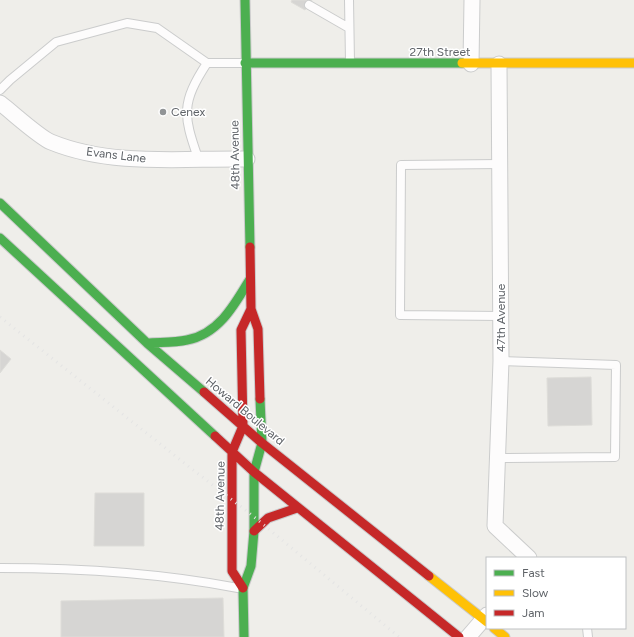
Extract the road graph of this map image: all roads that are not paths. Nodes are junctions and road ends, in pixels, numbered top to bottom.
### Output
1 (245, 0) edge
2 (349, 0) edge
3 (472, 0) edge
4 (309, 5) dead end
5 (349, 28) junction
6 (207, 63) junction
7 (245, 63) junction
8 (350, 63) junction
9 (471, 64) junction
10 (499, 64) junction
11 (634, 64) edge
12 (0, 90) edge
13 (0, 103) edge
14 (198, 158) junction
15 (247, 159) junction
16 (500, 164) junction
17 (0, 203) edge
18 (0, 238) edge
19 (250, 280) junction
20 (251, 309) junction
21 (501, 316) junction
22 (147, 343) junction
23 (501, 361) junction
24 (243, 426) junction
25 (262, 443) junction
26 (232, 452) junction
27 (498, 458) junction
28 (254, 472) junction
29 (297, 508) junction
30 (254, 531) junction
31 (528, 557) edge
32 (0, 568) edge
33 (243, 588) junction
34 (486, 619) edge
35 (486, 623) edge
36 (496, 629) edge
37 (244, 637) edge
38 (458, 637) edge
39 (468, 637) edge
40 (505, 637) edge

1 - 7 main road, 48th Avenue
2 - 5 lane
3 - 9 street
4 - 5 lane
5 - 8 lane
6 - 7 lane
6 - 12 lane
6 - 14 lane
7 - 8 main road, 27th Street
7 - 15 main road, 48th Avenue
8 - 9 main road, 27th Street
9 - 10 main road, 27th Street
10 - 11 main road, 27th Street
10 - 16 street, 47th Avenue
13 - 14 street, Evans Lane
14 - 15 street, Evans Lane
15 - 19 main road, 48th Avenue
16 - 21 street, 47th Avenue
16 - 21 lane
17 - 22 main road, Howard Boulevard
18 - 26 main road
19 - 20 main road, 48th Avenue
19 - 22 main road
20 - 24 main road, 48th Avenue
20 - 25 main road, 48th Avenue
21 - 23 street, 47th Avenue
22 - 24 main road, Howard Boulevard
23 - 27 street, 47th Avenue
23 - 27 lane
24 - 25 main road, Howard Boulevard
24 - 26 main road, 48th Avenue
25 - 28 main road, 48th Avenue
25 - 34 main road, Howard Boulevard
26 - 28 main road
26 - 33 main road, 48th Avenue
27 - 31 street, 47th Avenue
28 - 29 main road
28 - 30 main road, 48th Avenue
29 - 30 main road
29 - 38 main road
30 - 33 main road, 48th Avenue
32 - 33 lane
33 - 37 main road, 48th Avenue
35 - 39 street
36 - 40 main road, Howard Boulevard

